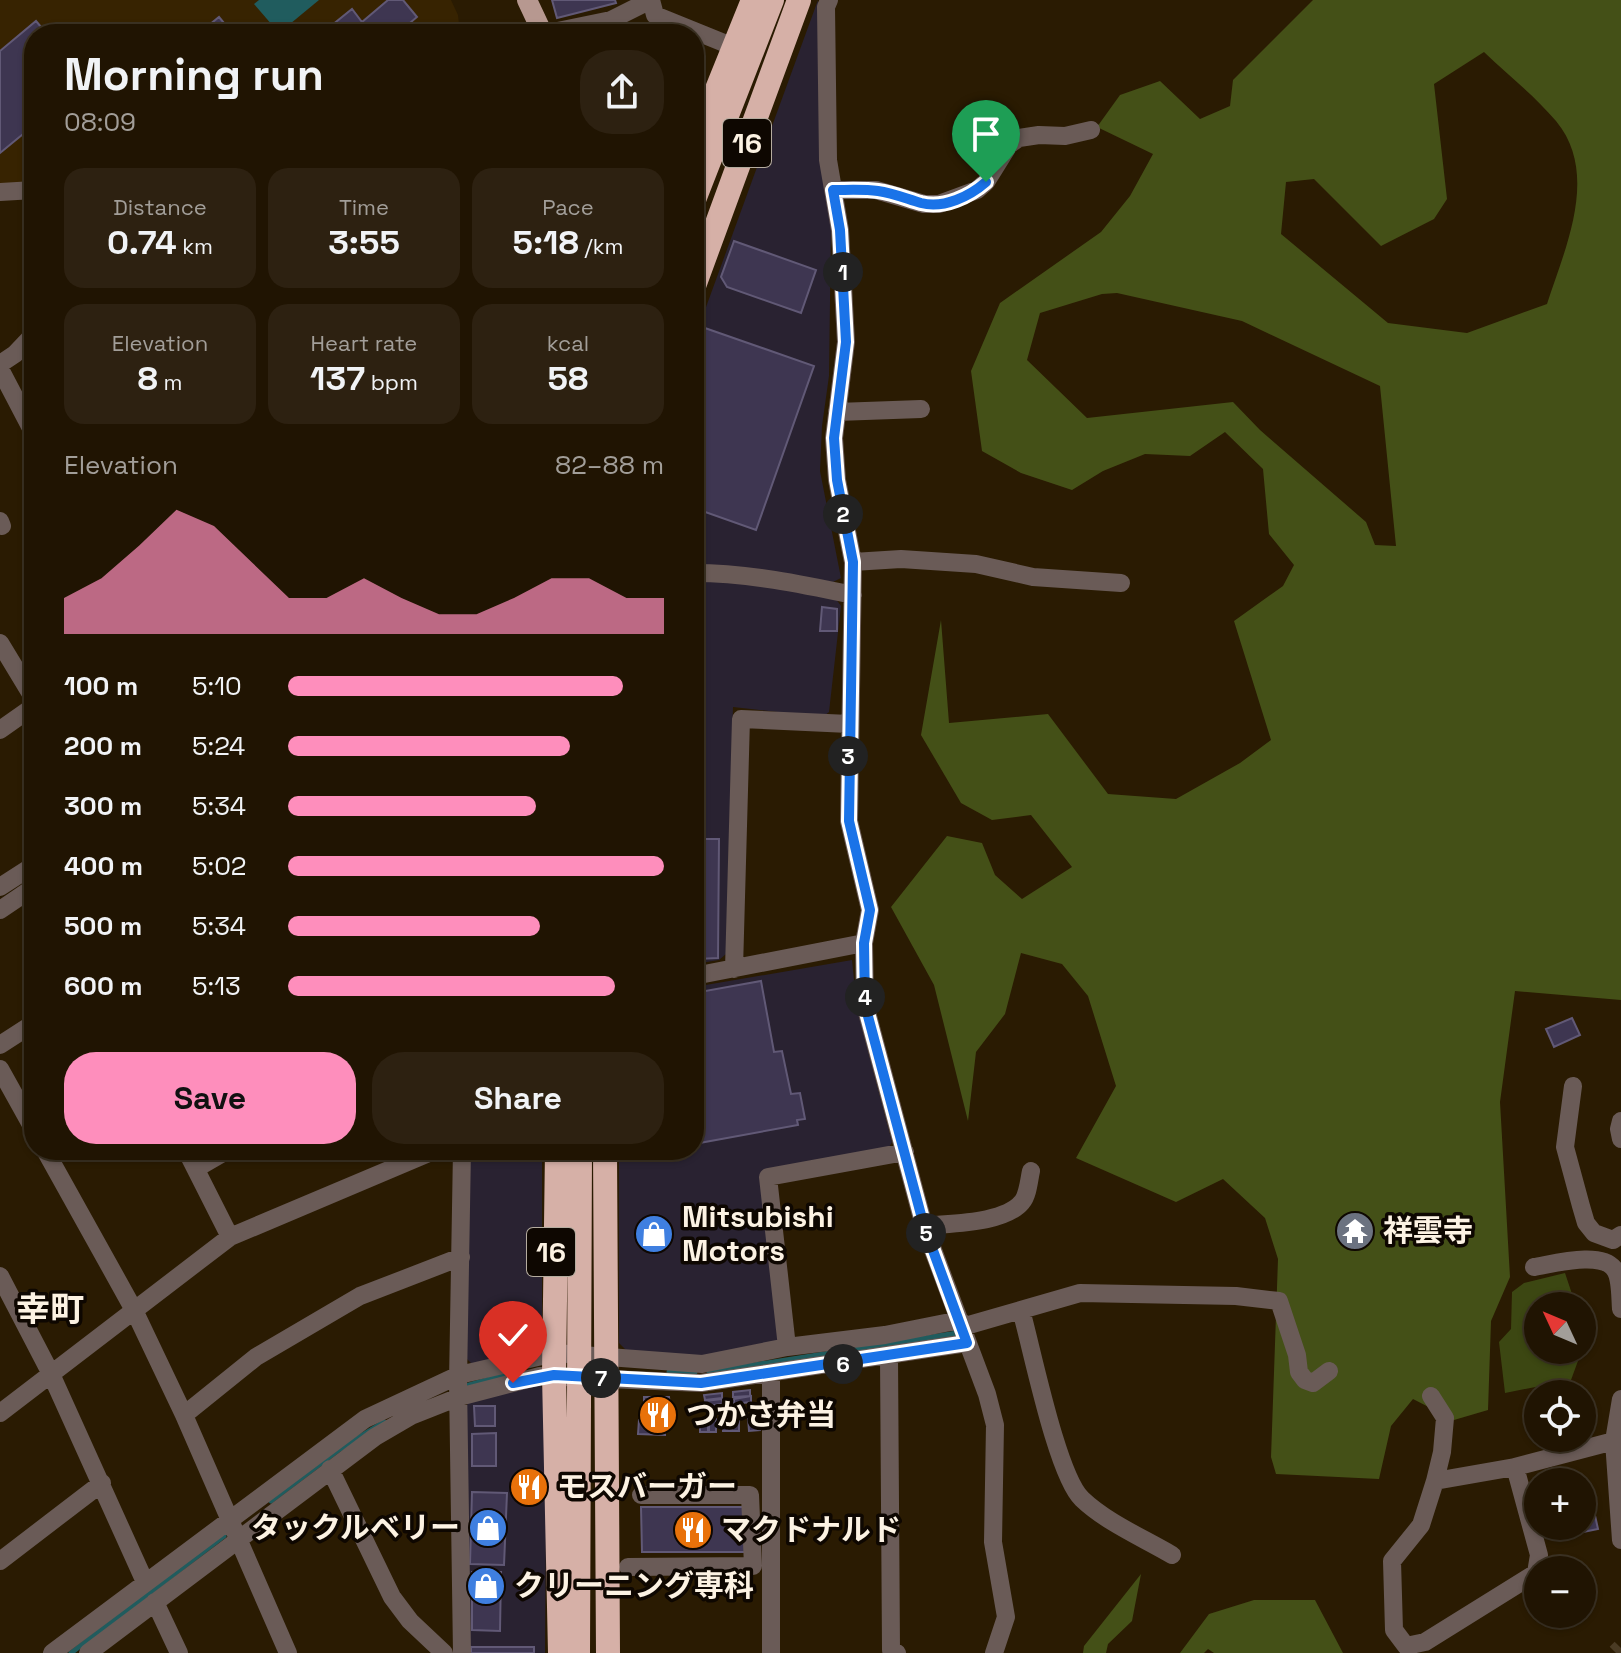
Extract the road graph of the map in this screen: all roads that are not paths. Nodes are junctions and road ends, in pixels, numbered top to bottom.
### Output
1 (527, 0) edge
2 (753, 0) edge
3 (772, 0) edge
4 (799, 0) edge
5 (829, 0) edge
6 (538, 24) edge
7 (592, 24) edge
8 (677, 24) edge
9 (704, 35) edge
10 (734, 47) junction
11 (704, 121) edge
12 (1091, 130) dead end
13 (704, 174) edge
14 (833, 190) junction
15 (24, 191) edge
16 (0, 192) edge
17 (704, 259) edge
18 (24, 345) edge
19 (0, 366) edge
20 (921, 409) dead end
21 (837, 412) junction
22 (24, 414) edge
23 (853, 562) junction
24 (704, 573) edge
25 (1121, 583) dead end
26 (853, 595) junction
27 (0, 643) edge
28 (24, 683) edge
29 (24, 713) edge
30 (849, 724) junction
31 (0, 730) edge
32 (24, 871) edge
33 (0, 887) edge
34 (24, 894) edge
35 (0, 910) edge
36 (864, 943) junction
37 (734, 969) junction
38 (704, 974) edge
39 (24, 1029) edge
40 (0, 1045) edge
41 (0, 1069) edge
42 (1573, 1086) dead end
43 (24, 1112) edge
44 (1621, 1121) edge
45 (1621, 1139) edge
46 (905, 1152) junction
47 (51, 1160) edge
48 (192, 1160) edge
49 (211, 1160) edge
50 (412, 1160) edge
51 (462, 1160) edge
52 (554, 1160) edge
53 (580, 1160) edge
54 (605, 1160) edge
55 (197, 1168) junction
56 (1031, 1171) dead end
57 (924, 1226) junction
58 (1621, 1235) edge
59 (230, 1237) junction
60 (461, 1257) junction
61 (1534, 1267) dead end
62 (3, 1289) edge
63 (1621, 1309) edge
64 (134, 1310) junction
65 (1021, 1310) junction
66 (963, 1330) junction
67 (787, 1347) junction
68 (889, 1357) junction
69 (555, 1364) junction
70 (605, 1368) junction
71 (1329, 1371) dead end
72 (51, 1374) junction
73 (771, 1374) junction
74 (459, 1387) junction
75 (1431, 1396) dead end
76 (1621, 1399) edge
77 (0, 1413) edge
78 (184, 1415) junction
79 (1614, 1441) junction
80 (1515, 1467) junction
81 (330, 1469) junction
82 (1435, 1481) junction
83 (102, 1483) junction
84 (641, 1495) dead end
85 (235, 1528) junction
86 (1621, 1540) edge
87 (1172, 1555) dead end
88 (0, 1561) edge
89 (628, 1567) dead end
90 (145, 1582) junction
91 (155, 1602) junction
92 (52, 1653) edge
93 (88, 1653) edge
94 (179, 1653) edge
95 (288, 1653) edge
96 (444, 1653) edge
97 (462, 1653) edge
98 (560, 1653) edge
99 (578, 1653) edge
100 (608, 1653) edge
101 (771, 1653) edge
102 (897, 1653) edge
103 (994, 1653) edge

1 - 6 main road
2 - 10 highway, 16
3 - 13 highway, 16
4 - 17 highway, 16
5 - 14 street
7 - 8 street
9 - 10 street
10 - 11 highway, 16
12 - 14 street
14 - 21 street
15 - 16 street
18 - 19 street
19 - 22 street
20 - 21 street
21 - 23 street
23 - 25 street
23 - 26 street
24 - 26 street
26 - 30 street
27 - 28 street
29 - 31 street
30 - 36 street
30 - 37 street
32 - 33 street
34 - 35 street
36 - 37 street
36 - 46 street
37 - 38 street
39 - 40 street
41 - 43 street
42 - 58 street
44 - 45 street
46 - 57 street
46 - 67 street
47 - 64 street
48 - 55 street
49 - 55 street
50 - 59 street
51 - 60 street
52 - 69 highway, 16
53 - 99 highway, 16
54 - 70 highway, 16
55 - 59 street
56 - 57 street
57 - 66 street
59 - 64 street
60 - 74 street
60 - 78 street
61 - 63 street
62 - 72 street
64 - 72 street
64 - 78 street
65 - 66 street
65 - 71 street
65 - 87 street
66 - 67 street
66 - 68 street
66 - 103 street
67 - 70 street
68 - 73 street
68 - 102 street
69 - 70 street
69 - 74 street
69 - 98 highway, 16
70 - 73 street
70 - 100 highway, 16
72 - 77 street
72 - 83 street
73 - 101 street
74 - 81 street
74 - 85 street
74 - 97 street
75 - 82 street
76 - 79 street
78 - 85 street
79 - 80 street
79 - 86 street
80 - 82 street
80 - 82 street
81 - 85 street
81 - 96 street
83 - 88 street
83 - 90 street
84 - 89 street
85 - 90 street
85 - 91 street
85 - 95 street
90 - 92 street
91 - 93 street
91 - 94 street

